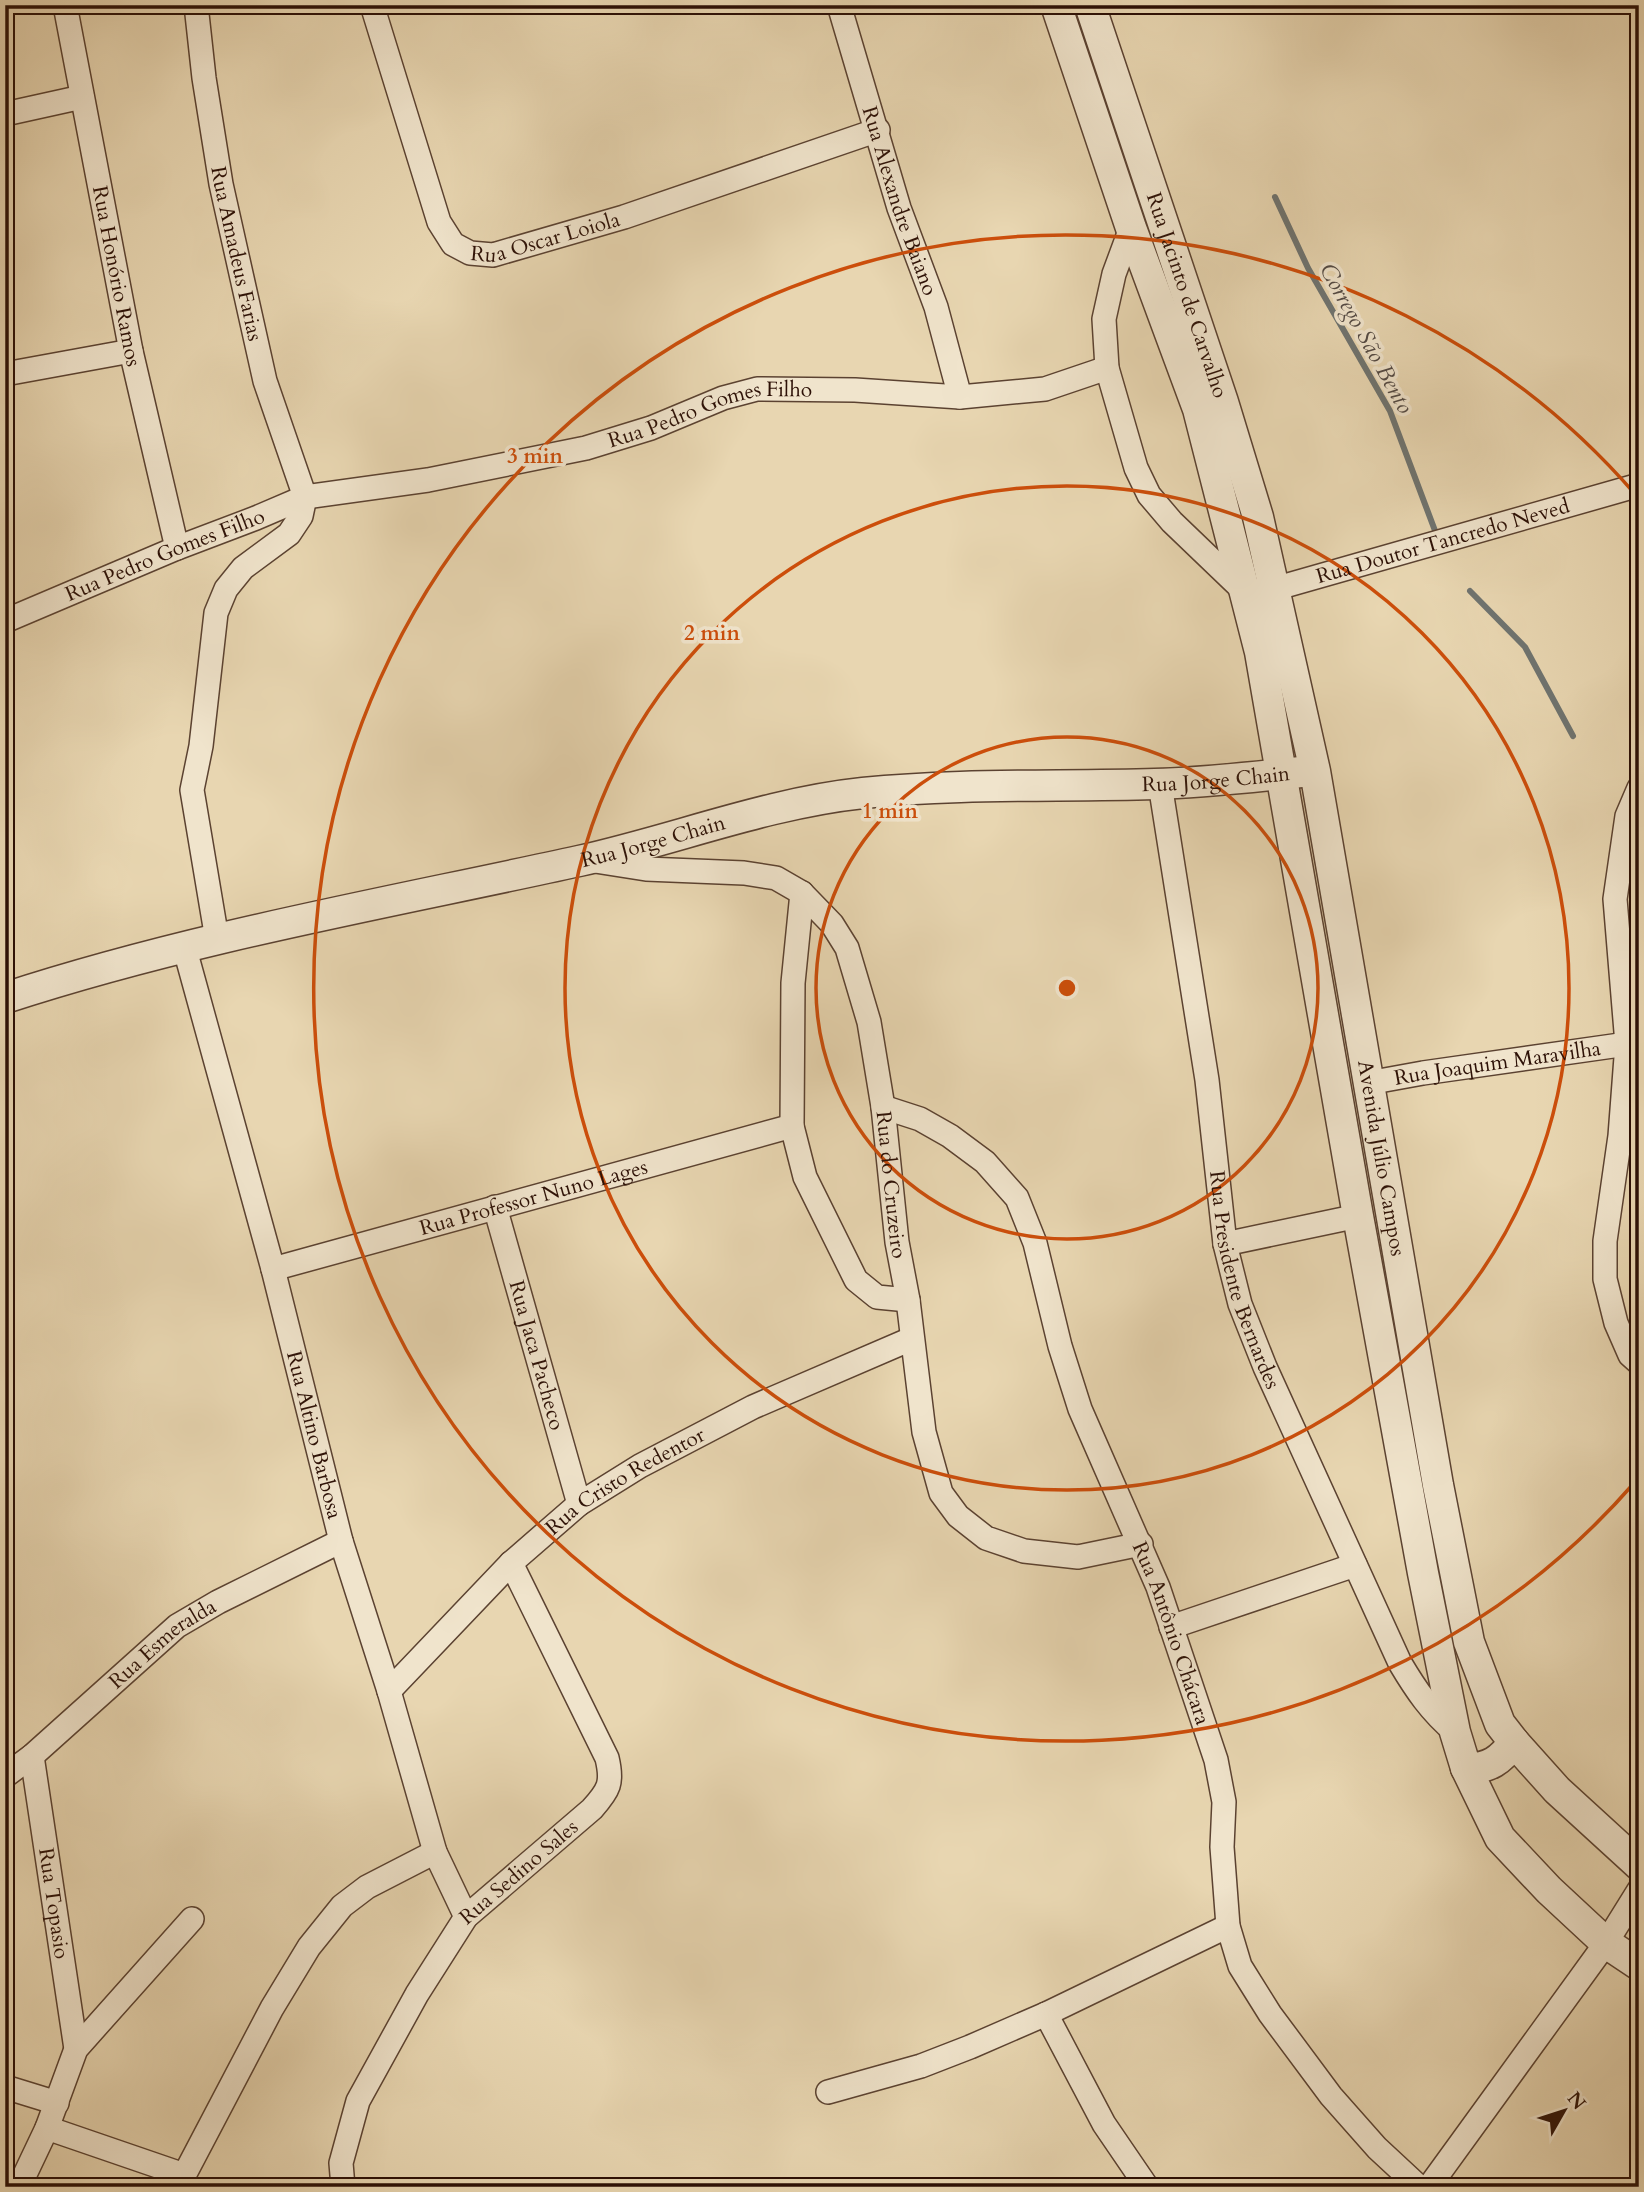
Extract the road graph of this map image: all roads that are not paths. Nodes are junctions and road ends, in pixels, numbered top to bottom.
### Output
1 (65, 5) edge
2 (196, 5) edge
3 (372, 5) edge
4 (839, 5) edge
5 (1056, 5) edge
6 (1093, 15) edge
7 (1066, 36) junction
8 (82, 97) junction
9 (5, 114) edge
10 (878, 130) junction
11 (1131, 228) junction
12 (131, 351) junction
13 (1107, 368) junction
14 (5, 374) edge
15 (960, 397) junction
16 (1210, 406) junction
17 (1639, 485) edge
18 (305, 497) junction
19 (177, 548) junction
20 (1260, 591) junction
21 (5, 621) edge
22 (1315, 771) junction
23 (1281, 774) junction
24 (1160, 784) junction
25 (1639, 788) edge
26 (1327, 842) junction
27 (1294, 848) junction
28 (585, 859) junction
29 (802, 893) junction
30 (217, 939) junction
31 (184, 946) junction
32 (5, 999) edge
33 (1627, 1044) junction
34 (1368, 1083) junction
35 (883, 1107) junction
36 (792, 1125) junction
37 (495, 1207) junction
38 (1358, 1216) junction
39 (1225, 1244) junction
40 (273, 1269) junction
41 (908, 1300) junction
42 (911, 1339) junction
43 (1639, 1363) edge
44 (579, 1504) junction
45 (341, 1541) junction
46 (1141, 1544) junction
47 (511, 1563) junction
48 (1354, 1565) junction
49 (1171, 1627) junction
50 (389, 1691) junction
51 (1455, 1732) junction
52 (1507, 1733) junction
53 (32, 1756) junction
54 (1466, 1768) junction
55 (5, 1776) edge
56 (435, 1852) junction
57 (1639, 1865) edge
58 (1639, 1890) edge
59 (466, 1917) junction
60 (192, 1919) dead end
61 (1228, 1926) junction
62 (1606, 1943) junction
63 (1639, 1965) edge
64 (1046, 2014) junction
65 (76, 2049) junction
66 (5, 2087) edge
67 (828, 2091) dead end
68 (57, 2103) junction
69 (47, 2129) junction
70 (181, 2181) edge
71 (19, 2187) edge
72 (343, 2187) edge
73 (1147, 2187) edge
74 (1419, 2187) edge
75 (1429, 2187) edge

1 - 8 street, Rua Honório Ramos
2 - 18 street, Rua Amadeus Farias
3 - 10 street, Rua Oscar Loiola
4 - 10 street, Rua Alexandre Baiano
5 - 7 street
6 - 7 street
6 - 16 street, Rua Jacinto de Carvalho
7 - 11 street
8 - 9 street
8 - 12 street, Rua Honório Ramos
10 - 15 street, Rua Alexandre Baiano
11 - 13 street
11 - 16 street
12 - 14 street
12 - 19 street, Rua Honório Ramos
13 - 15 street, Rua Pedro Gomes Filho
13 - 20 street
15 - 18 street, Rua Pedro Gomes Filho
16 - 20 street, Rua Jacinto de Carvalho
17 - 20 street, Rua Doutor Tancredo Neved
18 - 19 street, Rua Pedro Gomes Filho
18 - 30 street
19 - 21 street, Rua Pedro Gomes Filho
20 - 22 street, Avenida Júlio Campos
20 - 23 street
22 - 23 street, Rua Jorge Chain
22 - 26 street, Avenida Júlio Campos
23 - 24 street, Rua Jorge Chain
23 - 27 street
24 - 28 street, Rua Jorge Chain
24 - 39 street, Rua Presidente Bernardes
25 - 33 street
26 - 27 street
26 - 34 street, Avenida Júlio Campos
27 - 38 street
28 - 29 street, Rua do Cruzeiro
28 - 30 street, Rua Jorge Chain
29 - 35 street, Rua do Cruzeiro
29 - 36 street
30 - 31 street, Rua Jorge Chain
31 - 32 street, Rua Jorge Chain
31 - 40 street, Rua Altino Barbosa
33 - 34 street, Rua Joaquim Maravilha
33 - 43 street
34 - 52 street, Avenida Júlio Campos
35 - 41 street, Rua do Cruzeiro
35 - 46 street, Rua Antônio Chácara
36 - 37 street, Rua Professor Nuno Lages
36 - 41 street
37 - 40 street, Rua Professor Nuno Lages
37 - 44 street, Rua Jaca Pacheco
38 - 39 street
38 - 51 street
39 - 48 street, Rua Presidente Bernardes
40 - 45 street, Rua Altino Barbosa
41 - 42 street, Rua do Cruzeiro
42 - 44 street, Rua Cristo Redentor
42 - 46 street, Rua do Cruzeiro
44 - 47 street, Rua Cristo Redentor
45 - 50 street, Rua Altino Barbosa
45 - 53 street, Rua Esmeralda
46 - 49 street, Rua Antônio Chácara
47 - 50 street, Rua Cristo Redentor
47 - 59 street, Rua Sedino Sales
48 - 49 street
48 - 51 street, Rua Presidente Bernardes
49 - 61 street, Rua Antônio Chácara
50 - 56 street, Rua Altino Barbosa
51 - 52 street
51 - 54 street
52 - 54 street
52 - 57 street
53 - 55 street, Rua Esmeralda
53 - 65 street, Rua Topasio
54 - 62 street
56 - 59 street, Rua Altino Barbosa
56 - 70 street
58 - 62 street
59 - 72 street, Rua Sedino Sales
60 - 65 street
61 - 64 street
61 - 74 street, Rua Antônio Chácara
62 - 63 street
62 - 75 street
64 - 67 street
64 - 73 street
65 - 68 street
66 - 68 street
68 - 69 street
69 - 70 street
69 - 71 street

